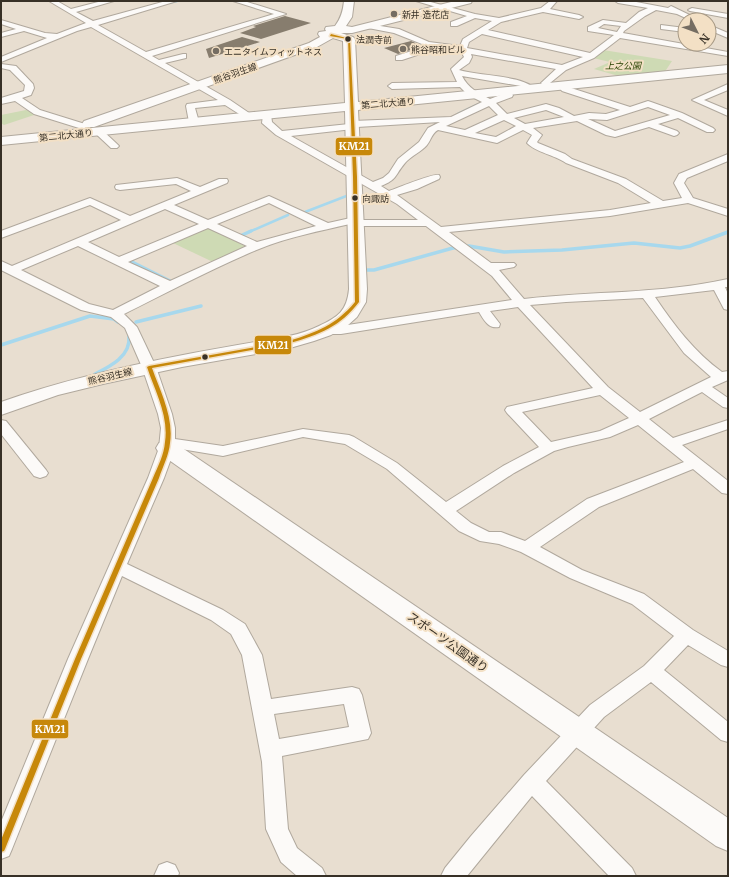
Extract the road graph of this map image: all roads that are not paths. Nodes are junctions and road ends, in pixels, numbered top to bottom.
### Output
1 (52, 1) edge
2 (107, 1) edge
3 (236, 1) edge
4 (349, 1) edge
5 (419, 1) edge
6 (467, 1) edge
7 (554, 1) edge
8 (618, 1) edge
9 (166, 2) edge
10 (636, 2) edge
11 (440, 4) edge
12 (655, 4) edge
13 (543, 10) junction
14 (70, 11) junction
15 (677, 12) edge
16 (687, 12) edge
17 (709, 12) edge
18 (717, 14) edge
19 (474, 16) junction
20 (579, 17) dead end
21 (728, 17) edge
22 (499, 20) junction
23 (1, 22) edge
24 (717, 23) edge
25 (93, 24) junction
26 (454, 24) dead end
27 (627, 25) junction
28 (371, 26) junction
29 (664, 26) dead end
30 (677, 28) edge
31 (24, 29) junction
32 (717, 30) edge
33 (480, 31) junction
34 (330, 32) junction
35 (1, 35) edge
36 (619, 35) junction
37 (57, 36) junction
38 (728, 36) edge
39 (564, 40) dead end
40 (677, 45) joint
41 (436, 46) junction
42 (546, 47) junction
43 (465, 50) junction
44 (716, 52) edge
45 (667, 54) dead end
46 (727, 54) edge
47 (146, 55) junction
48 (183, 56) dead end
49 (591, 56) junction
50 (399, 58) dead end
51 (1, 60) edge
52 (158, 62) junction
53 (183, 65) dead end
54 (1, 66) edge
55 (170, 68) junction
56 (563, 68) junction
57 (724, 69) edge
58 (456, 72) junction
59 (196, 84) junction
60 (462, 84) junction
61 (392, 86) dead end
62 (555, 86) junction
63 (728, 87) edge
64 (530, 89) junction
65 (506, 91) junction
66 (476, 94) junction
67 (16, 98) junction
68 (1, 101) edge
69 (227, 102) junction
70 (491, 103) junction
71 (353, 106) junction
72 (630, 110) junction
73 (728, 113) edge
74 (267, 115) junction
75 (679, 115) junction
76 (51, 116) junction
77 (505, 116) junction
78 (250, 117) junction
79 (106, 118) junction
80 (60, 119) junction
81 (576, 119) junction
82 (453, 120) junction
83 (650, 124) junction
84 (78, 125) junction
85 (353, 125) junction
86 (190, 126) junction
87 (436, 127) junction
88 (527, 127) junction
89 (113, 130) junction
90 (710, 130) dead end
91 (98, 131) junction
92 (467, 133) junction
93 (674, 133) dead end
94 (281, 134) junction
95 (54, 136) junction
96 (33, 138) junction
97 (1, 141) edge
98 (114, 146) dead end
99 (1, 149) edge
100 (1, 154) edge
101 (728, 157) edge
102 (355, 176) junction
103 (435, 177) dead end
104 (223, 181) dead end
105 (372, 186) junction
106 (120, 187) dead end
107 (200, 191) junction
108 (387, 195) junction
109 (689, 200) junction
110 (165, 205) junction
111 (662, 205) junction
112 (728, 213) edge
113 (130, 220) junction
114 (355, 221) junction
115 (430, 223) junction
116 (208, 224) junction
117 (326, 226) junction
118 (440, 230) junction
119 (1, 235) edge
120 (78, 242) junction
121 (256, 246) junction
122 (120, 261) junction
123 (510, 266) dead end
124 (489, 267) junction
125 (10, 269) edge
126 (1, 279) edge
127 (723, 284) edge
128 (170, 286) junction
129 (646, 294) junction
130 (521, 303) junction
131 (728, 306) edge
132 (482, 308) junction
133 (115, 314) junction
134 (494, 324) dead end
135 (324, 331) junction
136 (149, 367) junction
137 (724, 377) edge
138 (703, 387) junction
139 (603, 390) junction
140 (728, 404) edge
141 (1, 409) edge
142 (641, 419) junction
143 (1, 424) edge
144 (728, 424) edge
145 (671, 444) junction
146 (167, 445) junction
147 (549, 448) junction
148 (695, 463) junction
149 (40, 473) dead end
150 (728, 489) edge
151 (444, 510) junction
152 (527, 548) junction
153 (118, 567) junction
154 (686, 635) junction
155 (728, 660) edge
156 (650, 671) junction
157 (262, 708) junction
158 (578, 732) junction
159 (728, 734) edge
160 (271, 749) junction
161 (532, 781) junction
162 (728, 836) edge
163 (1, 850) edge
164 (455, 875) edge
165 (314, 876) edge
166 (624, 876) edge

1 - 14 street
2 - 14 street
3 - 47 street
4 - 34 main road, 熊谷羽生線
5 - 11 street
6 - 11 main road
7 - 13 street
8 - 10 street
9 - 25 street
10 - 12 street
11 - 19 street
11 - 28 main road
12 - 15 street
12 - 27 street
13 - 20 street
13 - 22 street
14 - 25 street
16 - 17 street
18 - 21 street
19 - 22 street
19 - 26 street
21 - 24 street
22 - 33 street
23 - 31 street
25 - 37 street
25 - 47 street
27 - 36 street
27 - 36 street
28 - 34 main road
28 - 41 street
29 - 30 street
31 - 35 street
31 - 37 street
32 - 38 street
33 - 42 street
33 - 43 street
34 - 59 main road, 熊谷羽生線
34 - 71 main road, 熊谷羽生線
36 - 40 street
36 - 49 street
37 - 51 street
39 - 42 street
40 - 45 street
41 - 43 street
41 - 50 street
42 - 49 street
43 - 56 street
43 - 58 street
44 - 46 street
46 - 57 street
47 - 52 street
48 - 52 street
49 - 56 street
52 - 55 street
53 - 55 street
54 - 67 street
55 - 59 street
56 - 62 street
57 - 62 main road, 第二北大通り
58 - 60 street
58 - 64 street
59 - 69 street
59 - 79 main road, 熊谷羽生線
59 - 84 main road, 熊谷羽生線
60 - 61 street
60 - 66 street
62 - 64 main road, 第二北大通り
62 - 72 street
63 - 73 street
64 - 65 main road, 第二北大通り
65 - 66 main road, 第二北大通り
65 - 70 street
66 - 70 street
66 - 71 main road, 第二北大通り
67 - 68 street
67 - 76 street
69 - 78 street
69 - 86 street
70 - 77 street
70 - 82 street
71 - 74 main road, 第二北大通り
71 - 85 main road, 熊谷羽生線
72 - 75 street
72 - 81 street
74 - 78 main road, 第二北大通り
74 - 94 street
75 - 83 street
75 - 90 street
76 - 80 street
76 - 80 street
77 - 81 street
77 - 88 street
77 - 92 street
78 - 86 main road, 第二北大通り
79 - 84 main road, 熊谷羽生線
79 - 89 main road
80 - 84 street
81 - 83 street
81 - 88 street
82 - 85 street
82 - 87 street
83 - 93 street
84 - 95 main road, 熊谷羽生線
84 - 96 main road, 熊谷羽生線
85 - 94 street
85 - 102 main road, 熊谷羽生線
86 - 89 main road, 第二北大通り
87 - 92 street
87 - 105 street
88 - 92 street
88 - 111 street
89 - 91 main road, 第二北大通り
91 - 95 main road, 第二北大通り
91 - 98 street
94 - 102 street
95 - 96 main road, 第二北大通り
95 - 100 main road, 熊谷羽生線
96 - 97 main road, 第二北大通り
96 - 99 main road, 熊谷羽生線
101 - 109 street
102 - 105 street
102 - 114 main road, 熊谷羽生線
103 - 108 street
104 - 107 street
105 - 108 street
106 - 107 street
107 - 110 street
108 - 115 street
109 - 111 street
109 - 112 street
110 - 113 street
110 - 116 street
111 - 118 street
113 - 119 street
113 - 120 street
114 - 115 street
114 - 117 street
114 - 135 main road, 熊谷羽生線
115 - 118 street
116 - 117 street
116 - 121 street
116 - 122 street
117 - 121 street
118 - 124 street
120 - 122 street
120 - 125 street
121 - 128 street
122 - 128 street
123 - 124 street
124 - 130 street
125 - 126 street
125 - 133 street
127 - 129 street
127 - 131 street
128 - 133 street
129 - 130 street
129 - 137 street
130 - 132 street
130 - 139 street
132 - 134 street
132 - 135 street
133 - 136 street
135 - 136 main road, 熊谷羽生線
136 - 141 main road, 熊谷羽生線
136 - 146 street
137 - 138 street
138 - 140 street
138 - 142 street
139 - 142 street
139 - 147 street
142 - 145 street
142 - 147 street
143 - 149 street
144 - 145 street
145 - 148 street
146 - 151 street
146 - 153 street
146 - 158 main road, スポーツ公園通り
147 - 151 street
148 - 150 street
148 - 152 street
151 - 152 street
152 - 154 street
153 - 157 street
153 - 163 street
154 - 155 street
154 - 156 street
156 - 158 street
156 - 159 street
157 - 160 street
157 - 160 street
158 - 161 street
158 - 162 main road, スポーツ公園通り
160 - 165 street
161 - 164 street
161 - 166 street

